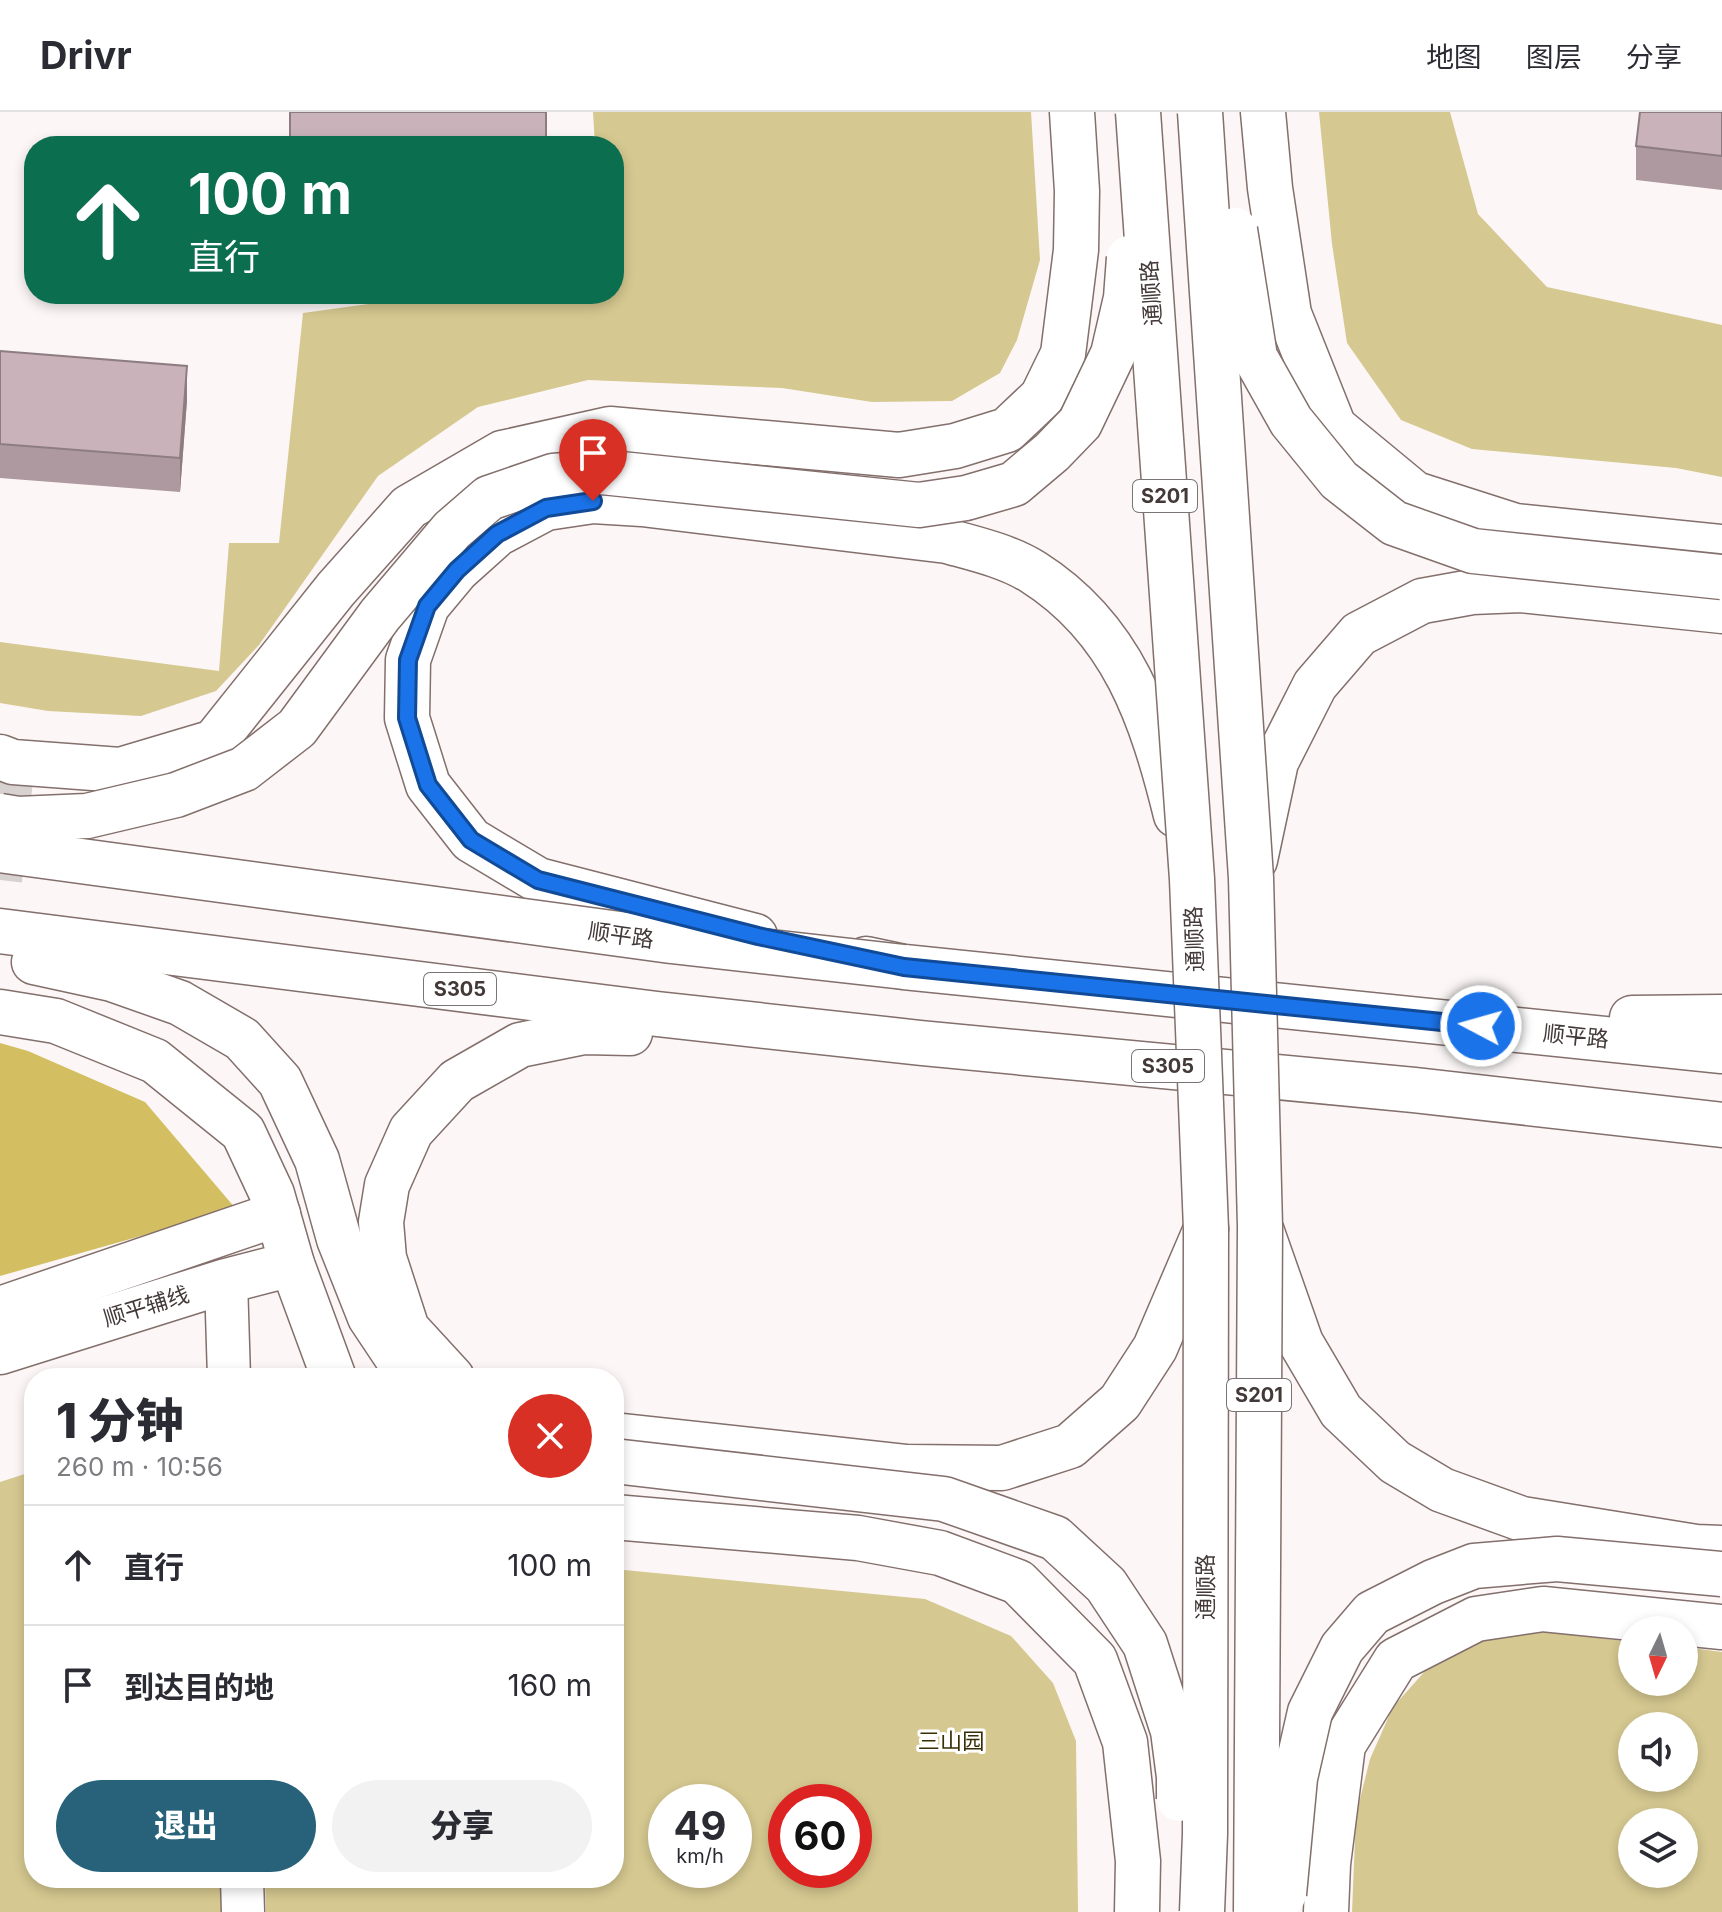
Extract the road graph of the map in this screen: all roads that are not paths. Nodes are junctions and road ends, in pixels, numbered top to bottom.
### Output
1 (1072, 112) edge
2 (1129, 112) edge
3 (1138, 112) edge
4 (1200, 112) edge
5 (1216, 112) edge
6 (1263, 112) edge
7 (1722, 547) edge
8 (1722, 577) edge
9 (1722, 611) edge
10 (0, 757) edge
11 (0, 816) edge
12 (0, 850) edge
13 (1251, 878) junction
14 (1192, 879) junction
15 (0, 931) edge
16 (0, 955) edge
17 (904, 967) junction
18 (0, 1012) edge
19 (1722, 1017) edge
20 (1421, 1019) junction
21 (852, 1035) junction
22 (1722, 1051) edge
23 (1480, 1097) junction
24 (1722, 1125) edge
25 (1722, 1138) edge
26 (278, 1214) junction
27 (1260, 1226) junction
28 (1206, 1229) junction
29 (292, 1264) junction
30 (226, 1281) junction
31 (0, 1309) edge
32 (0, 1352) edge
33 (229, 1368) edge
34 (330, 1368) edge
35 (405, 1368) edge
36 (443, 1368) edge
37 (624, 1436) edge
38 (624, 1462) edge
39 (624, 1518) edge
40 (1722, 1548) edge
41 (1722, 1574) edge
42 (1722, 1627) edge
43 (242, 1888) edge
44 (243, 1912) edge
45 (1137, 1912) edge
46 (1178, 1912) edge
47 (1202, 1912) edge
48 (1256, 1912) edge
49 (1282, 1912) edge
50 (1326, 1912) edge

1 - 10 main road
2 - 11 main road, bridge
3 - 14 main road, 通顺路 / S201, bridge
4 - 13 main road, S201, bridge
5 - 8 main road, bridge
6 - 7 main road
9 - 13 main road, bridge
12 - 17 main road, 顺平路, bridge
13 - 27 main road, S201, bridge
14 - 17 main road, bridge
14 - 28 main road, 通顺路 / S201, bridge
15 - 21 main road, S305
16 - 35 main road
17 - 20 main road, 顺平路, bridge
18 - 26 main road
19 - 20 main road
20 - 22 main road, 顺平路
21 - 23 main road, S305, bridge
21 - 36 main road
23 - 24 main road, S305
23 - 25 main road
26 - 29 main road
26 - 31 main road, 顺平辅线
27 - 40 main road
27 - 48 main road, S201, bridge
28 - 37 main road
28 - 47 main road, 通顺路 / S201, bridge
29 - 30 main road, 顺平辅线
29 - 34 main road
30 - 32 main road, 顺平辅线
30 - 33 street
38 - 46 main road, bridge
39 - 45 main road
41 - 49 main road, bridge
42 - 50 main road
43 - 44 street

